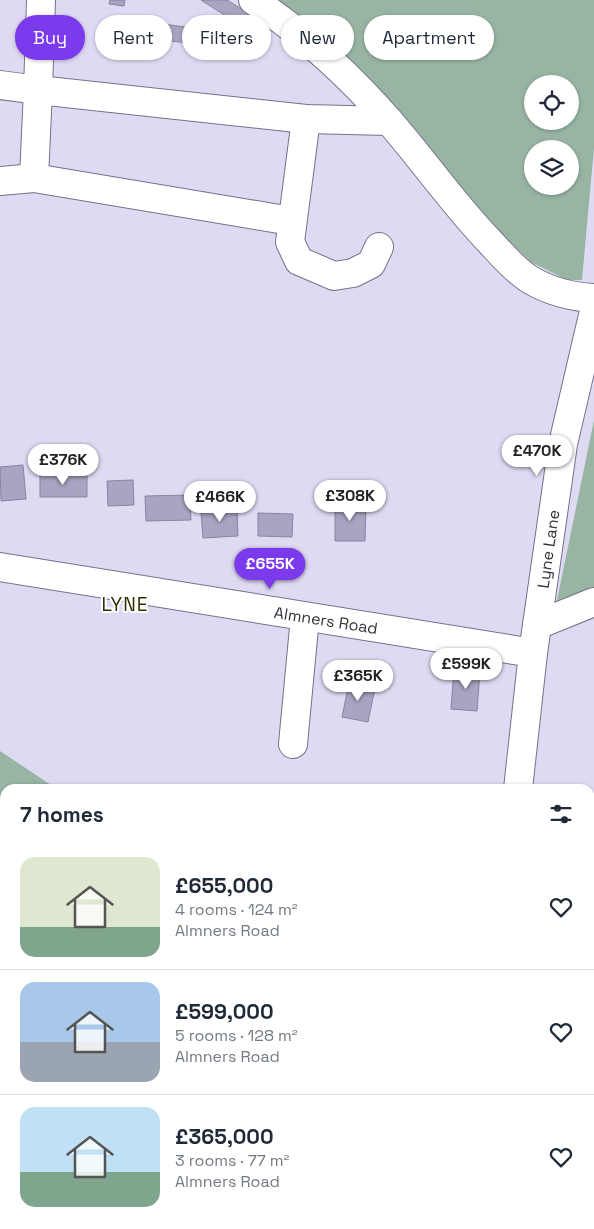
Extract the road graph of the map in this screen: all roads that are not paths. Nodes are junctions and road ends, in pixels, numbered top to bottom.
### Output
1 (41, 0) edge
2 (254, 0) edge
3 (0, 85) edge
4 (38, 90) junction
5 (306, 120) junction
6 (389, 121) junction
7 (34, 178) junction
8 (0, 181) edge
9 (291, 221) junction
10 (379, 247) dead end
11 (594, 298) edge
12 (594, 311) edge
13 (0, 567) edge
14 (594, 602) edge
15 (305, 617) junction
16 (537, 625) junction
17 (533, 653) junction
18 (293, 744) dead end
19 (519, 784) edge

1 - 4 street
2 - 6 street
3 - 4 street
4 - 5 street
4 - 7 street
5 - 6 street
5 - 9 street
6 - 11 street
7 - 8 street
7 - 9 street
9 - 10 street
12 - 16 street, Lyne Lane
13 - 15 street, Almners Road
14 - 16 street
15 - 17 street, Almners Road
15 - 18 street
16 - 17 street, Lyne Lane
17 - 19 street, Lyne Lane

